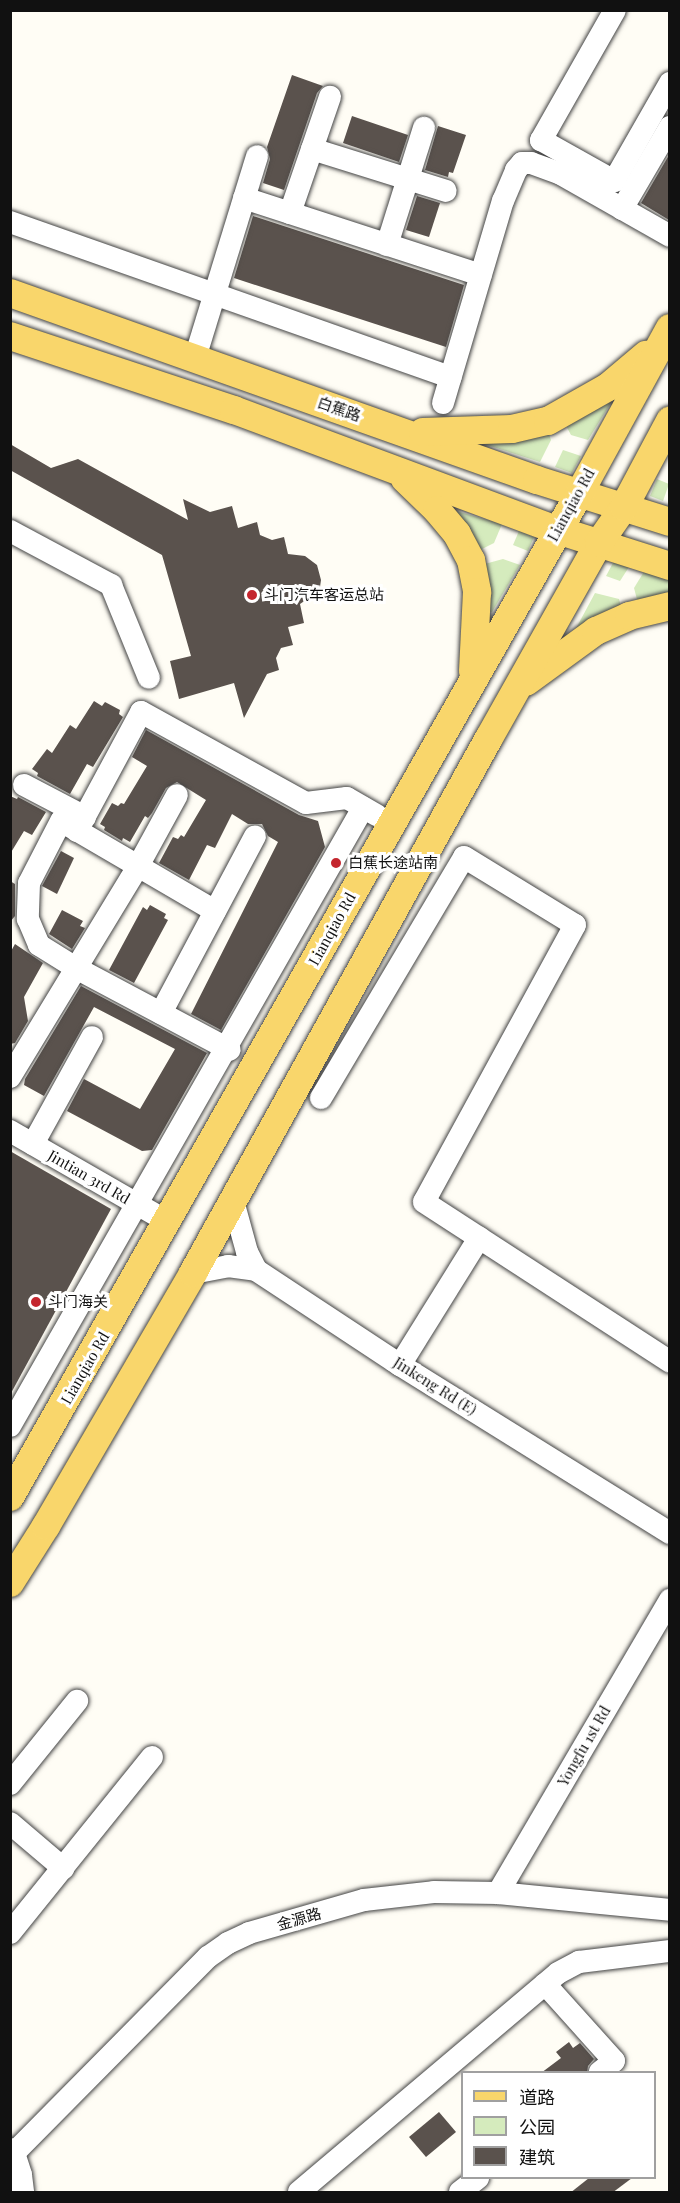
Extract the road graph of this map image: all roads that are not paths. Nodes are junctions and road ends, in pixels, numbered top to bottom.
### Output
1 (615, 10) edge
2 (669, 82) edge
3 (330, 97) dead end
4 (669, 127) edge
5 (424, 128) dead end
6 (312, 149) junction
7 (257, 156) dead end
8 (408, 179) junction
9 (446, 191) dead end
10 (244, 198) junction
11 (622, 209) junction
12 (290, 213) junction
13 (10, 222) edge
14 (669, 236) edge
15 (387, 245) junction
16 (481, 275) junction
17 (10, 293) edge
18 (214, 295) junction
19 (668, 331) edge
20 (10, 336) edge
21 (195, 358) junction
22 (451, 377) junction
23 (443, 403) dead end
24 (669, 421) edge
25 (400, 431) junction
26 (388, 467) junction
27 (579, 494) junction
28 (624, 507) junction
29 (669, 522) edge
30 (557, 530) junction
31 (10, 531) edge
32 (599, 543) junction
33 (669, 566) edge
34 (669, 606) edge
35 (149, 678) dead end
36 (471, 685) junction
37 (518, 689) junction
38 (452, 718) junction
39 (489, 738) junction
40 (24, 785) dead end
41 (177, 795) dead end
42 (355, 803) junction
43 (81, 824) junction
44 (390, 824) junction
45 (255, 836) dead end
46 (137, 868) junction
47 (215, 911) junction
48 (76, 968) junction
49 (161, 1013) junction
50 (92, 1036) dead end
51 (230, 1050) dead end
52 (10, 1077) edge
53 (321, 1098) dead end
54 (10, 1131) edge
55 (33, 1144) junction
56 (233, 1201) junction
57 (137, 1204) junction
58 (168, 1222) junction
59 (479, 1238) junction
60 (256, 1270) junction
61 (193, 1273) junction
62 (669, 1362) edge
63 (400, 1365) junction
64 (10, 1426) edge
65 (10, 1497) edge
66 (669, 1533) edge
67 (10, 1582) edge
68 (669, 1600) edge
69 (77, 1701) dead end
70 (152, 1757) dead end
71 (10, 1784) edge
72 (10, 1823) edge
73 (63, 1868) junction
74 (498, 1893) junction
75 (669, 1910) edge
76 (10, 1933) edge
77 (669, 1951) edge
78 (545, 1984) junction
79 (602, 2071) edge
80 (13, 2151) edge
81 (477, 2179) edge
82 (23, 2193) edge
83 (299, 2193) edge
84 (460, 2193) edge

1 - 2 street
3 - 6 street
4 - 11 street
5 - 8 street
6 - 8 street
6 - 12 street
7 - 10 street
8 - 9 street
8 - 15 street
10 - 12 street
10 - 18 street
11 - 14 street
11 - 16 street
12 - 15 street
13 - 18 street
15 - 16 street
16 - 22 street
17 - 21 main road, 白蕉路
18 - 21 street
18 - 22 street
19 - 25 main road
19 - 27 main road, Lianqiao Rd
20 - 26 main road
21 - 25 main road, 白蕉路
22 - 23 street
24 - 28 main road
25 - 27 main road, 白蕉路
26 - 30 main road
26 - 36 main road
27 - 28 main road, 白蕉路
27 - 30 main road, Lianqiao Rd
28 - 29 main road, 白蕉路
28 - 32 main road
30 - 32 main road
30 - 36 main road, Lianqiao Rd
31 - 35 street
32 - 33 main road
32 - 37 main road
34 - 37 main road
36 - 38 main road, Lianqiao Rd
37 - 39 main road
38 - 39 main road
38 - 44 main road, Lianqiao Rd
39 - 56 main road
40 - 43 street
41 - 46 street
42 - 43 street
42 - 44 street
42 - 57 street
43 - 46 street
43 - 48 street
44 - 58 main road, Lianqiao Rd
45 - 47 street
46 - 47 street
46 - 48 street
47 - 49 street
48 - 49 street
48 - 52 street
49 - 51 street
50 - 55 street
53 - 59 street
54 - 55 street, Jintian 3rd Rd
55 - 57 street, Jintian 3rd Rd
56 - 60 street
56 - 61 main road
57 - 58 street, Jintian 3rd Rd
57 - 64 street
58 - 65 main road, Lianqiao Rd
59 - 62 street
59 - 63 street
60 - 61 street, Jinkeng Rd (E)
60 - 63 street, Jinkeng Rd (E)
61 - 67 main road
63 - 66 street, Jinkeng Rd (E)
68 - 74 street, Yongfu 1st Rd
69 - 71 street
70 - 73 street
72 - 73 street
73 - 76 street
74 - 75 street, 金源路
74 - 80 street, 金源路
77 - 78 street
78 - 79 street
78 - 83 street
80 - 82 street
81 - 84 street

